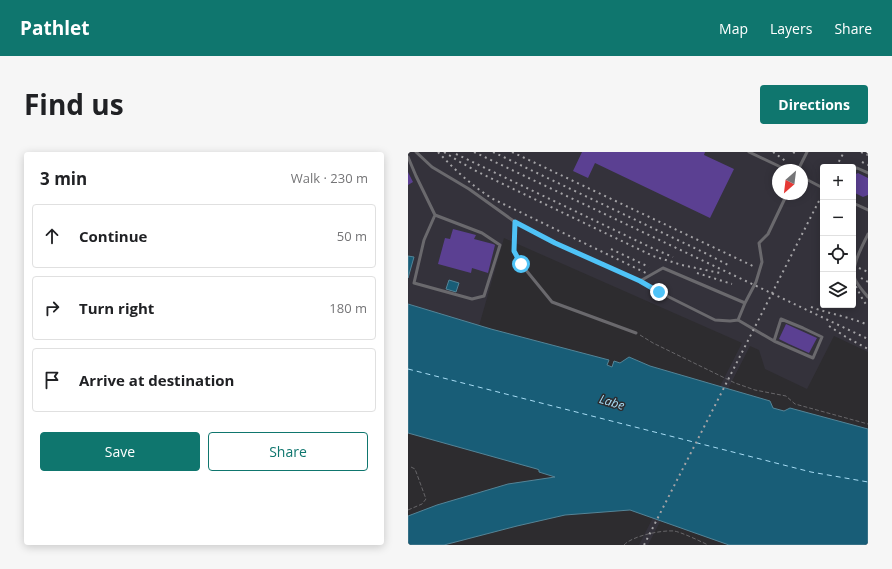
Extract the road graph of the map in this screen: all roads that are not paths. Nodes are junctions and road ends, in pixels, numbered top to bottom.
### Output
1 (416, 152) edge
2 (749, 152) edge
3 (807, 152) edge
4 (408, 158) edge
5 (774, 164) edge
6 (801, 164) edge
7 (856, 168) edge
8 (868, 173) edge
9 (808, 180) edge
10 (820, 186) edge
11 (784, 200) edge
12 (856, 204) edge
13 (868, 210) edge
14 (435, 215) junction
15 (515, 222) junction
16 (868, 234) edge
17 (640, 281) junction
18 (868, 297) edge
19 (745, 303) junction
20 (738, 320) junction
21 (636, 333) road end
22 (774, 341) junction

1 - 15 lane
2 - 5 lane
3 - 6 lane
4 - 14 lane
7 - 8 lane
9 - 10 lane
11 - 19 lane
12 - 13 lane
14 - 14 lane
15 - 17 lane
15 - 21 lane
16 - 18 lane
17 - 19 lane
17 - 20 lane
19 - 20 lane
20 - 22 lane
22 - 22 lane

